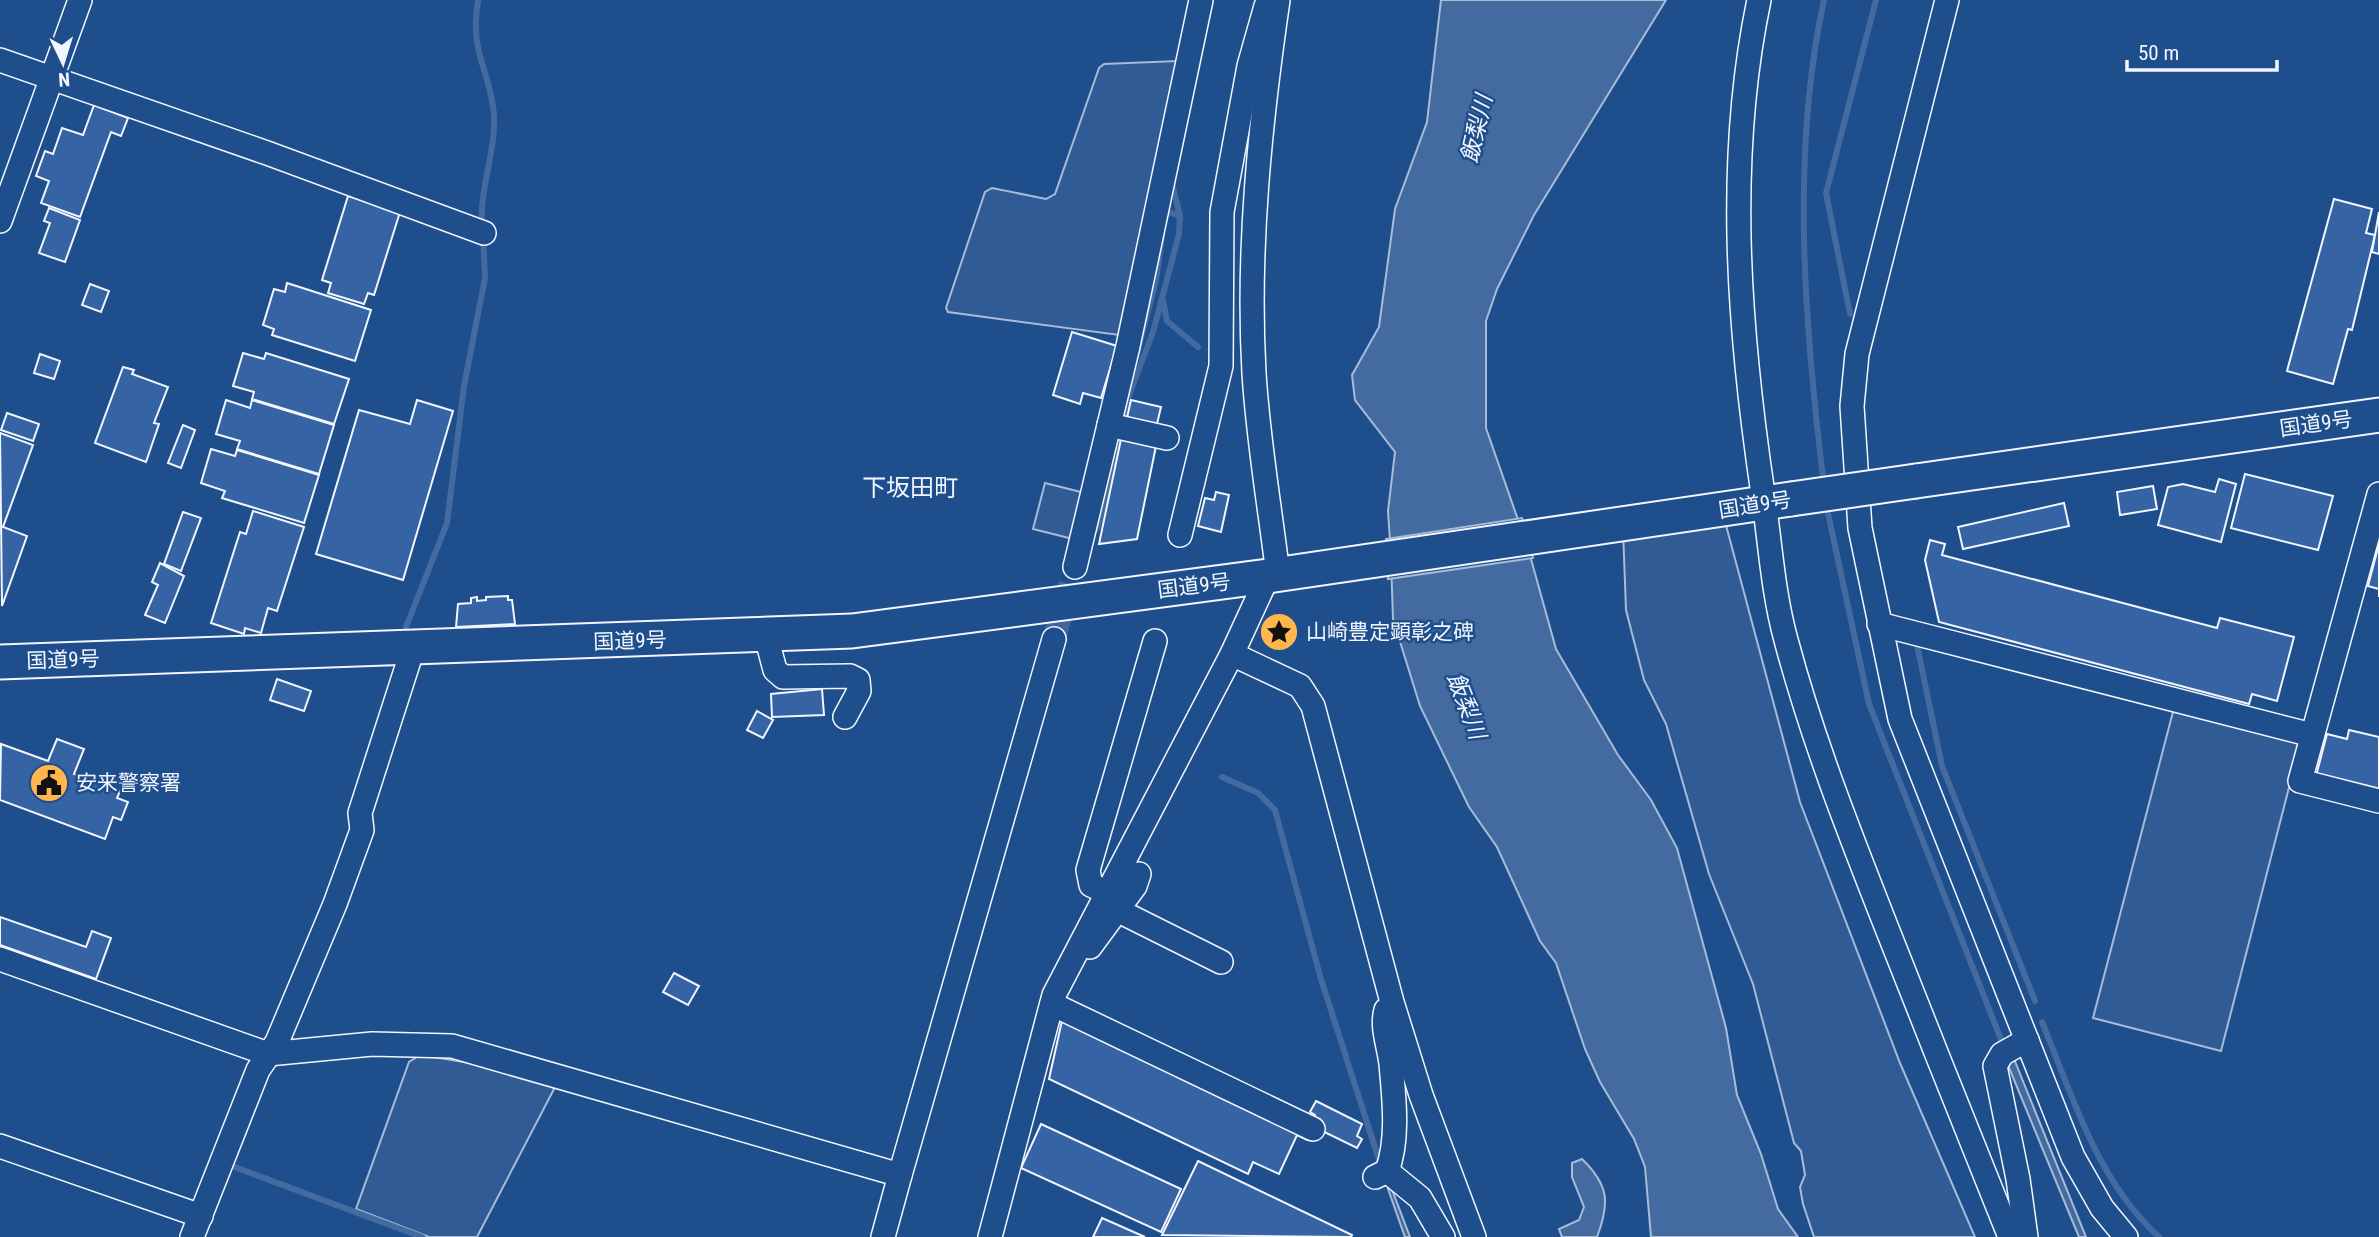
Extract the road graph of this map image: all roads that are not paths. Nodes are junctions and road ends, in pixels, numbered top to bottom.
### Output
1 (80, 0) edge
2 (1201, 0) edge
3 (1269, 0) edge
4 (1278, 0) edge
5 (1759, 0) edge
6 (1947, 0) edge
7 (0, 60) edge
8 (51, 79) junction
9 (0, 221) edge
10 (482, 232) dead end
11 (2379, 415) edge
12 (1116, 427) junction
13 (1167, 438) dead end
14 (2379, 494) edge
15 (1770, 503) junction
16 (1180, 535) dead end
17 (1075, 567) tunnel mouth
18 (1279, 575) junction
19 (1879, 624) junction
20 (766, 636) junction
21 (1054, 639) tunnel mouth
22 (1155, 640) dead end
23 (413, 648) junction
24 (1232, 654) junction
25 (0, 662) edge
26 (845, 717) dead end
27 (2312, 735) junction
28 (2379, 801) edge
29 (1139, 874) dead end
30 (1111, 901) junction
31 (0, 959) edge
32 (1222, 962) dead end
33 (1392, 1002) junction
34 (1052, 1004) junction
35 (2027, 1040) junction
36 (268, 1054) junction
37 (1313, 1129) dead end
38 (0, 1146) edge
39 (900, 1175) junction
40 (201, 1216) junction
41 (192, 1237) edge
42 (883, 1237) edge
43 (990, 1237) edge
44 (1443, 1237) edge
45 (1474, 1237) edge
46 (2011, 1237) edge
47 (2026, 1237) edge
48 (2126, 1237) edge

1 - 8 street
2 - 12 street
3 - 16 street
4 - 18 street
5 - 15 street
6 - 19 street
7 - 8 street
8 - 9 street
8 - 10 street
11 - 15 highway, 国道9号, bridge
12 - 13 street
12 - 17 street
14 - 27 street
15 - 18 highway, 国道9号
15 - 46 street
18 - 20 highway, 国道9号
18 - 24 street
19 - 27 street
19 - 35 street
20 - 23 highway, 国道9号
20 - 26 street
21 - 39 street
22 - 30 street
23 - 25 highway, 国道9号
23 - 36 street
24 - 30 street
24 - 33 street
27 - 28 street
29 - 30 street
30 - 32 street
30 - 34 street
31 - 36 street
33 - 44 street
33 - 45 street
34 - 37 street
34 - 43 street
35 - 47 street
35 - 48 street
36 - 39 street
36 - 40 street
38 - 40 street
39 - 42 street
40 - 41 street

